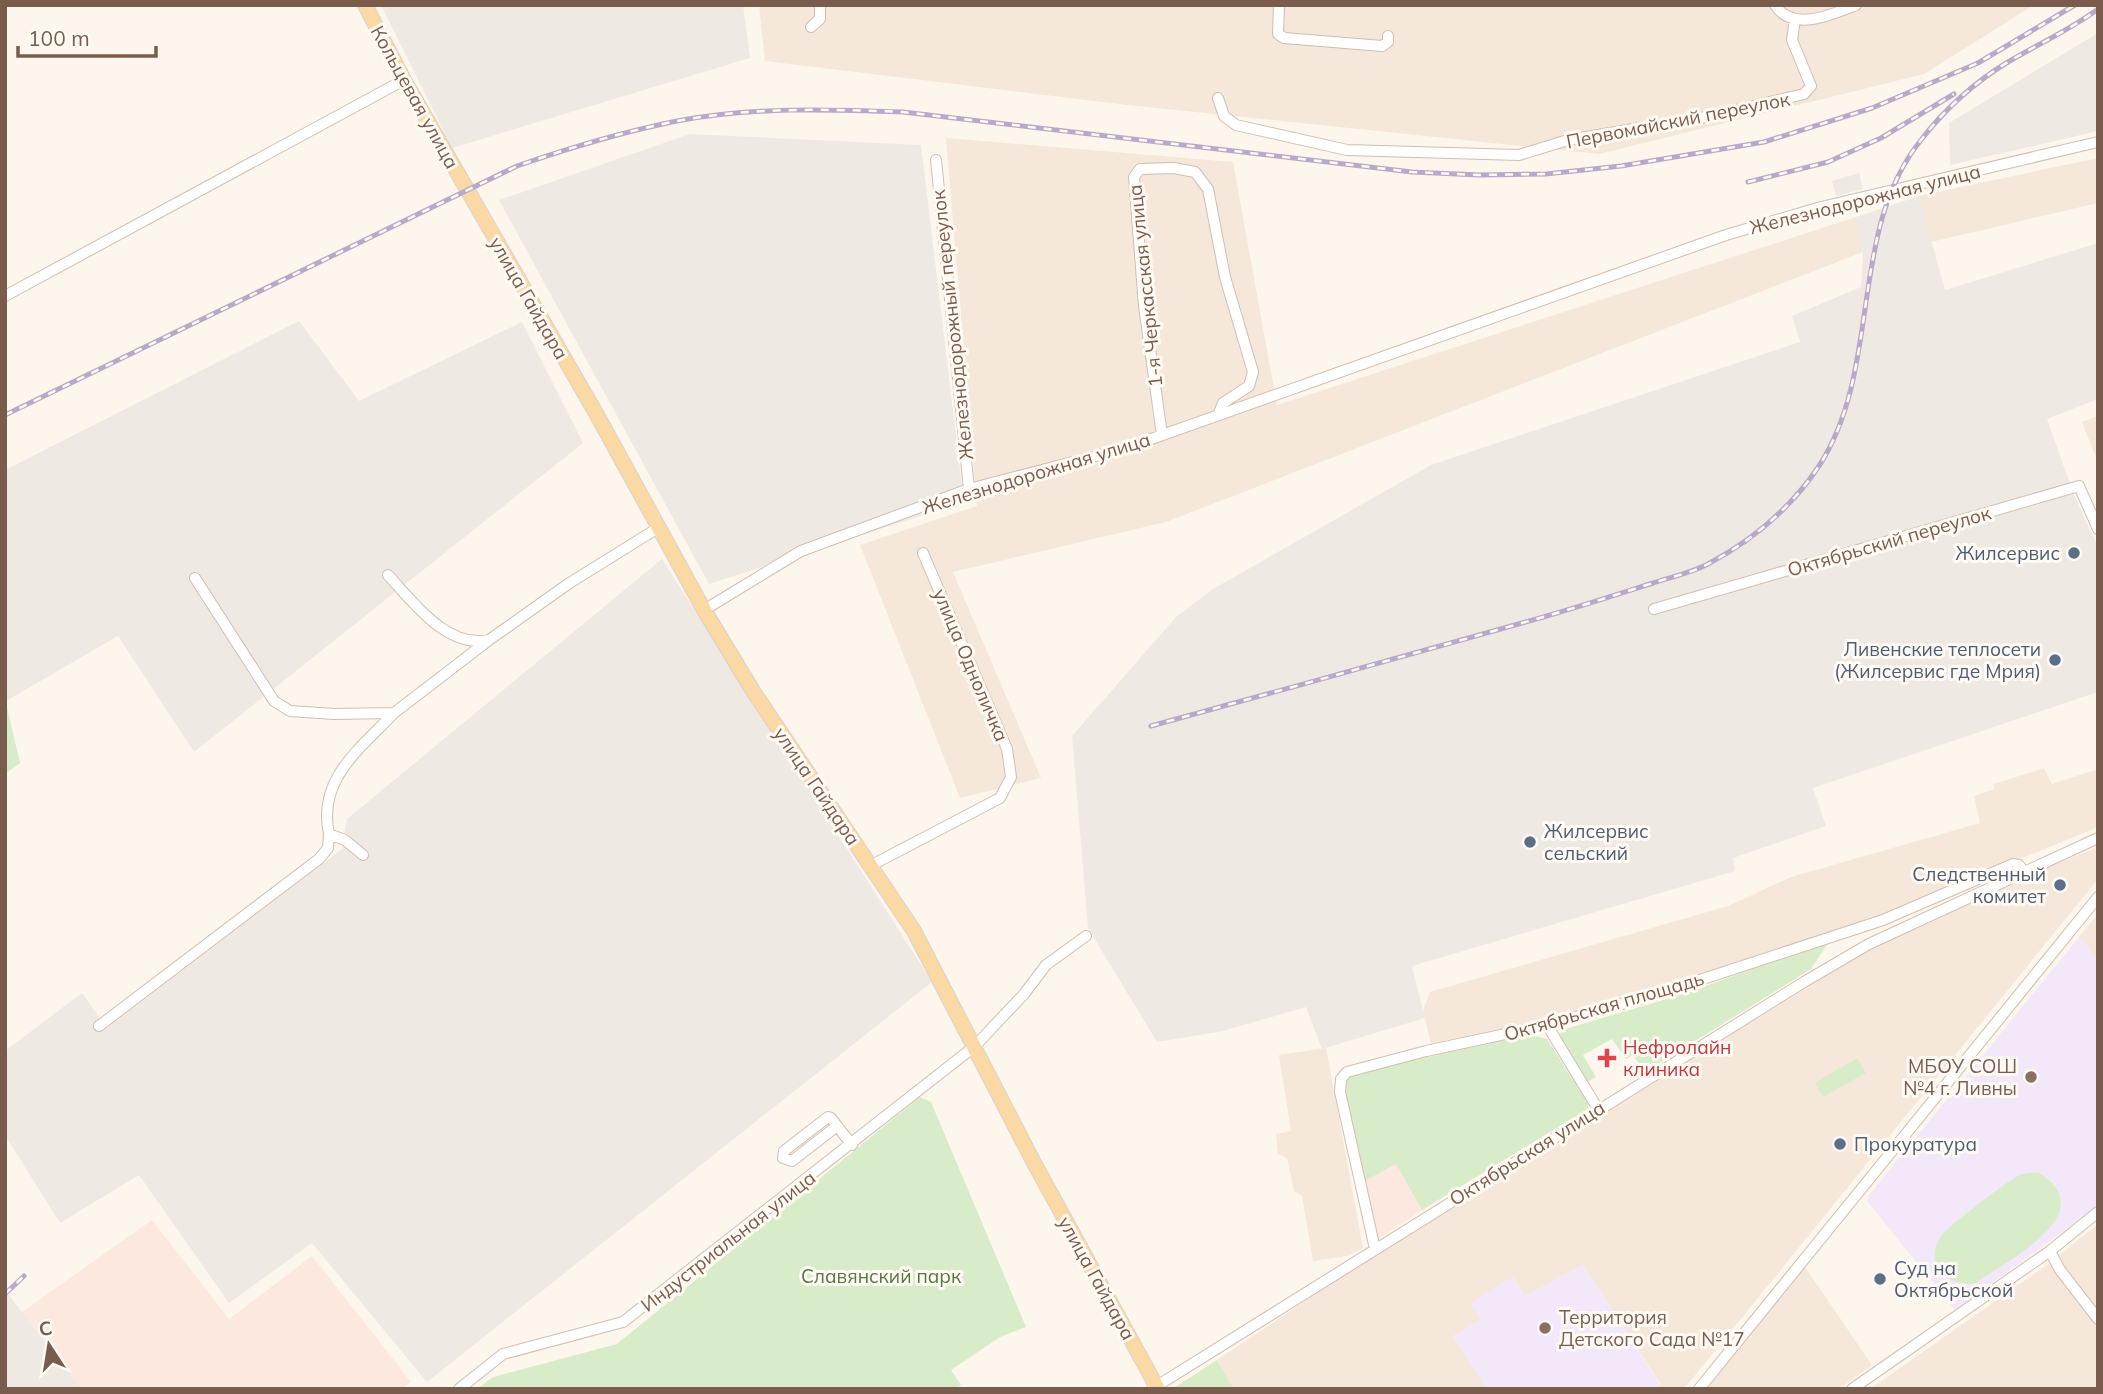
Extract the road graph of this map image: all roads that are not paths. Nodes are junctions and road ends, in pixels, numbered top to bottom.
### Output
1 (365, 5) edge
2 (820, 5) edge
3 (1279, 5) edge
4 (1775, 5) edge
5 (1856, 5) edge
6 (1795, 19) junction
7 (811, 27) dead end
8 (1388, 36) dead end
9 (404, 80) junction
10 (1219, 98) dead end
11 (2098, 142) edge
12 (936, 160) dead end
13 (465, 189) joint
14 (5, 296) edge
15 (1219, 413) junction
16 (1162, 435) junction
17 (969, 489) junction
18 (658, 528) junction
19 (2098, 530) edge
20 (923, 552) dead end
21 (388, 575) dead end
22 (194, 578) dead end
23 (1654, 609) dead end
24 (704, 610) junction
25 (489, 640) junction
26 (394, 713) junction
27 (329, 834) junction
28 (2098, 838) edge
29 (363, 855) dead end
30 (870, 866) junction
31 (2024, 872) junction
32 (2098, 897) edge
33 (1086, 936) dead end
34 (1547, 1025) junction
35 (99, 1026) dead end
36 (975, 1046) junction
37 (1598, 1109) junction
38 (837, 1126) junction
39 (852, 1145) junction
40 (2098, 1212) edge
41 (1375, 1249) junction
42 (2050, 1251) junction
43 (2098, 1319) edge
44 (1155, 1388) edge
45 (459, 1389) edge
46 (1699, 1389) edge
47 (1852, 1389) edge

1 - 9 main road, Кольцевая улица
2 - 7 street
3 - 8 street
4 - 6 street
5 - 6 street
6 - 10 street, Первомайский переулок
9 - 13 main road, Кольцевая улица
9 - 14 street
11 - 15 street, Железнодорожная улица
12 - 17 street, Железнодорожный переулок
13 - 18 main road, улица Гайдара
15 - 16 street, Железнодорожная улица
15 - 16 street, 1-я Черкасская улица
16 - 17 street, Железнодорожная улица
17 - 24 street, Железнодорожная улица
18 - 24 main road, улица Гайдара
18 - 25 street
19 - 23 street, Октябрьский переулок
20 - 30 street, улица Одноличка
21 - 25 street
22 - 26 street
24 - 30 main road, улица Гайдара
25 - 26 street
26 - 27 street
27 - 29 street
27 - 35 street
28 - 31 street, Октябрьская улица
30 - 36 main road, улица Гайдара
31 - 34 street, Октябрьская площадь
31 - 37 street, Октябрьская улица
32 - 46 street
33 - 36 street, Индустриальная улица
34 - 37 street
34 - 41 street, Октябрьская площадь
36 - 39 street, Индустриальная улица
36 - 44 main road, улица Гайдара
37 - 41 street, Октябрьская улица
38 - 38 street
38 - 39 street
39 - 45 street, Индустриальная улица
40 - 42 street
41 - 44 street, Октябрьская улица
42 - 43 street
42 - 47 street

